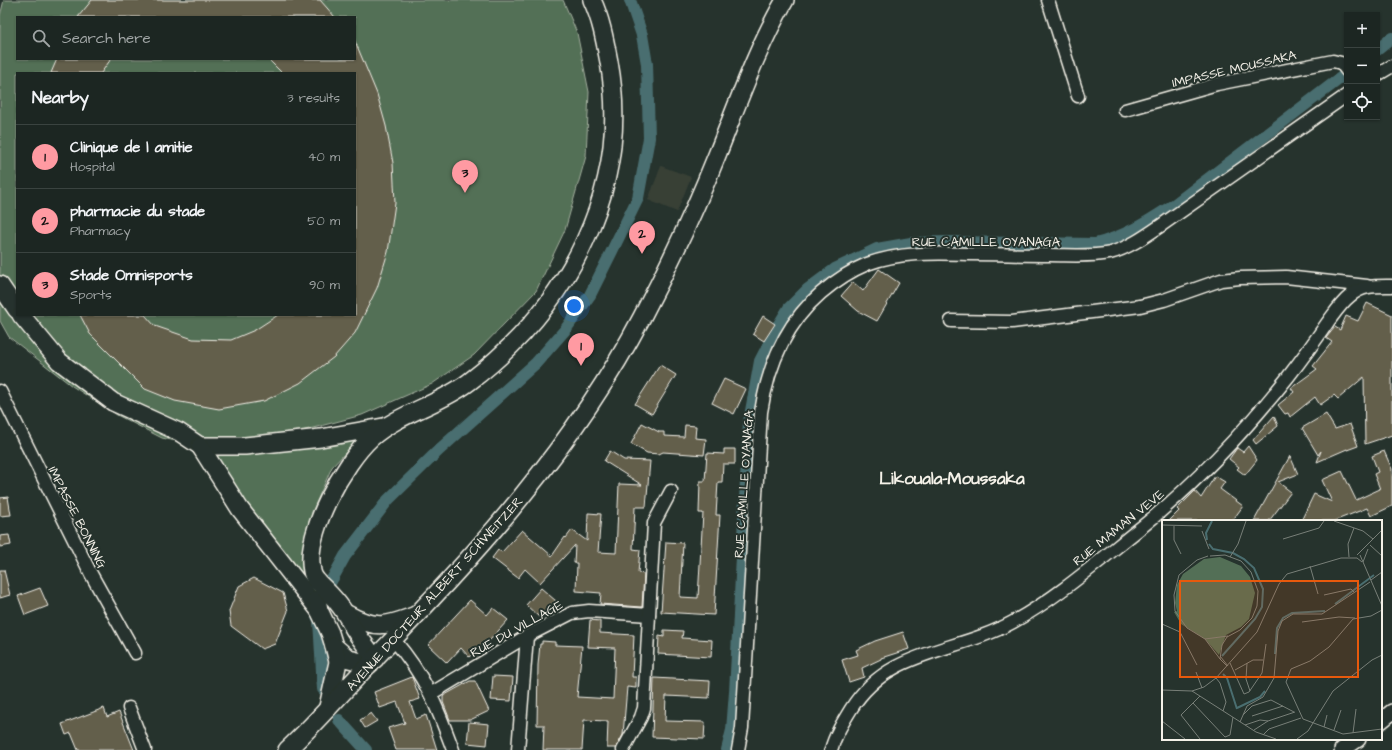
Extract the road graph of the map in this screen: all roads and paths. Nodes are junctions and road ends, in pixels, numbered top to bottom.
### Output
1 (592, 0) edge
2 (785, 0) edge
3 (1048, 0) edge
4 (1344, 66) edge
5 (1392, 66) edge
6 (1380, 73) edge
7 (1078, 96) dead end
8 (1344, 97) edge
9 (1125, 110) dead end
10 (0, 285) edge
11 (1367, 286) junction
12 (1392, 286) edge
13 (16, 309) edge
14 (22, 316) edge
15 (951, 321) dead end
16 (0, 392) edge
17 (385, 427) junction
18 (200, 446) junction
19 (671, 491) dead end
20 (315, 579) junction
21 (319, 610) junction
22 (347, 614) junction
23 (417, 615) junction
24 (648, 615) junction
25 (527, 636) junction
26 (394, 640) junction
27 (334, 646) junction
28 (135, 653) dead end
29 (372, 661) junction
30 (432, 693) junction
31 (129, 708) dead end
32 (328, 708) junction
33 (1392, 712) edge
34 (1382, 720) edge
35 (1357, 740) edge
36 (145, 750) edge
37 (287, 750) edge
38 (453, 750) edge
39 (518, 750) edge
40 (623, 750) edge
41 (738, 750) edge
42 (831, 750) edge
43 (1342, 750) edge

1 - 17 main road
2 - 23 main road, AVENUE DOCTEUR ALBERT SCHWEITZER
3 - 7 street
4 - 9 street, IMPASSE MOUSSAKA
5 - 6 street
8 - 41 street, RUE CAMILLE OYANAGA
10 - 13 main road
11 - 12 street, RUE MAMAN VEVE
11 - 15 street
11 - 42 street, RUE MAMAN VEVE
14 - 18 main road
16 - 28 street, IMPASSE BONNING
17 - 18 main road
17 - 20 main road
18 - 21 main road
19 - 24 street
20 - 21 main road
20 - 22 main road
21 - 27 main road
22 - 23 main road
22 - 29 main road
23 - 26 main road, AVENUE DOCTEUR ALBERT SCHWEITZER
24 - 25 street, RUE DU VILLAGE
24 - 40 street
25 - 30 street, RUE DU VILLAGE
25 - 39 street
26 - 29 main road, AVENUE DOCTEUR ALBERT SCHWEITZER
26 - 30 street
27 - 29 main road
27 - 32 main road
29 - 32 main road, AVENUE DOCTEUR ALBERT SCHWEITZER
30 - 38 street
31 - 36 street
32 - 37 main road, AVENUE DOCTEUR ALBERT SCHWEITZER
33 - 34 street
35 - 43 street

